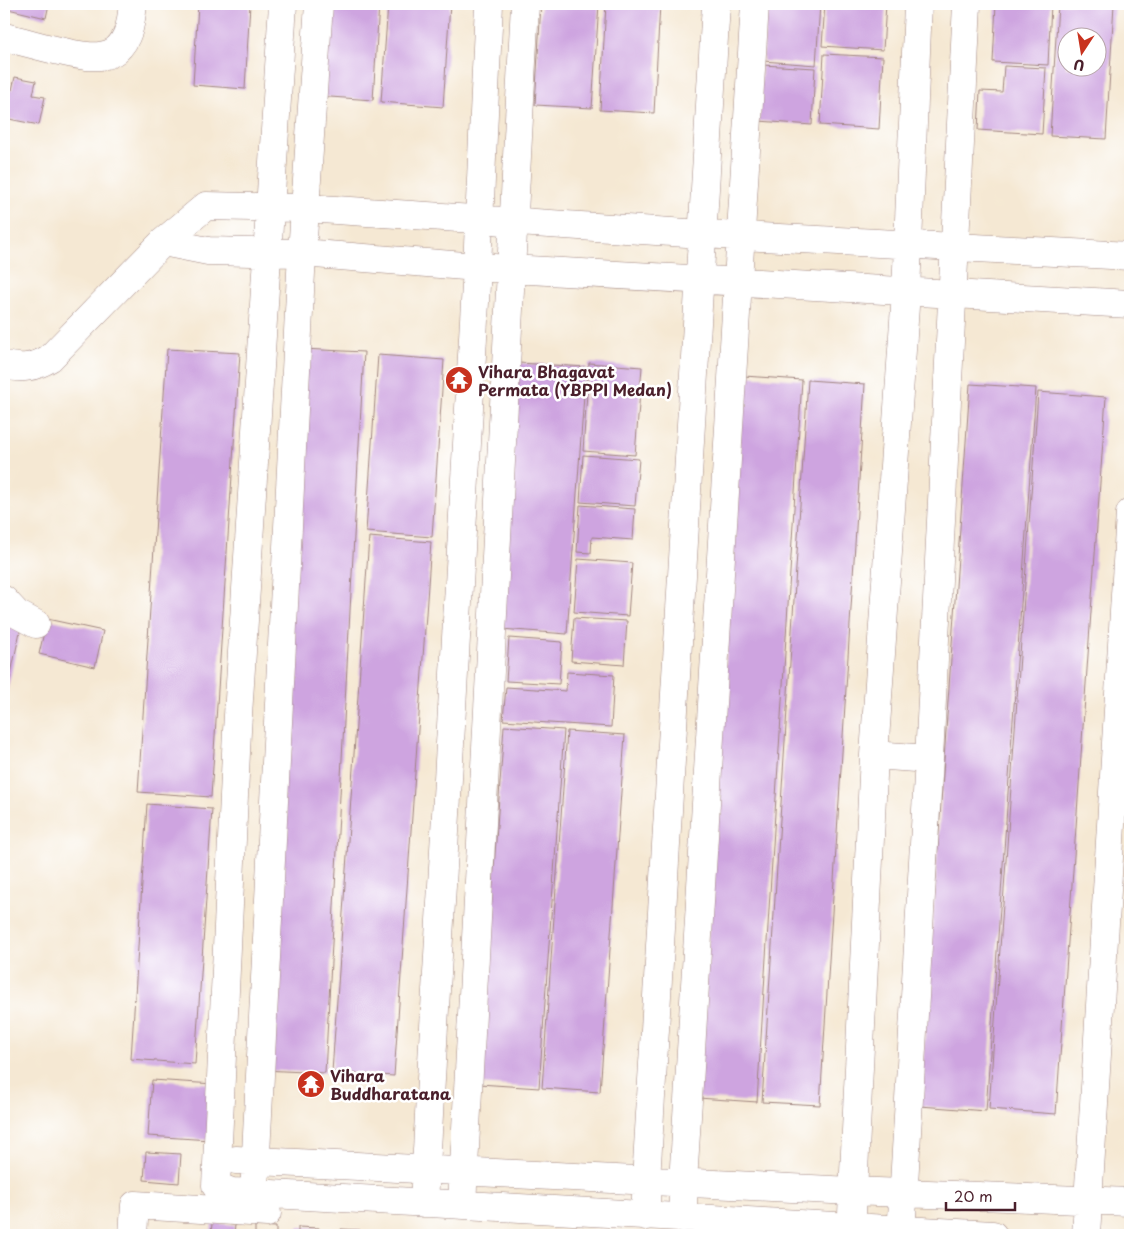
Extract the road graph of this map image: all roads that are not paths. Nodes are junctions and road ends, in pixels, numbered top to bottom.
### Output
1 (133, 4) edge
2 (283, 4) edge
3 (319, 4) edge
4 (489, 4) edge
5 (524, 4) edge
6 (716, 4) edge
7 (755, 4) edge
8 (918, 4) edge
9 (967, 4) edge
10 (4, 37) edge
11 (271, 206) junction
12 (305, 208) junction
13 (479, 220) junction
14 (514, 222) junction
15 (702, 234) junction
16 (740, 236) junction
17 (163, 242) junction
18 (908, 244) junction
19 (956, 246) junction
20 (267, 251) junction
21 (302, 253) junction
22 (1130, 256) edge
23 (477, 267) junction
24 (511, 268) junction
25 (700, 280) junction
26 (737, 283) junction
27 (906, 292) junction
28 (953, 294) junction
29 (1130, 304) edge
30 (4, 365) edge
31 (1130, 513) edge
32 (4, 600) edge
33 (36, 624) dead end
34 (237, 731) junction
35 (276, 734) junction
36 (450, 736) junction
37 (485, 738) junction
38 (874, 755) junction
39 (929, 759) junction
40 (217, 1159) junction
41 (254, 1161) junction
42 (425, 1170) junction
43 (463, 1172) junction
44 (646, 1181) junction
45 (683, 1183) junction
46 (852, 1191) junction
47 (254, 1193) junction
48 (903, 1193) junction
49 (1089, 1201) junction
50 (1130, 1202) edge
51 (424, 1203) junction
52 (462, 1206) junction
53 (646, 1216) junction
54 (681, 1226) edge
55 (852, 1231) edge
56 (901, 1233) edge
57 (133, 1235) edge
58 (993, 1235) edge
59 (1086, 1235) edge

1 - 10 street
2 - 11 street
3 - 12 street
4 - 13 street
5 - 14 street
6 - 15 street
7 - 16 street
8 - 18 street
9 - 19 street
11 - 12 street
11 - 17 street
11 - 20 street
12 - 13 street
12 - 21 street
13 - 14 street
13 - 23 street
14 - 15 street
14 - 24 street
15 - 16 street
15 - 25 street
16 - 18 street
16 - 26 street
17 - 20 street
17 - 30 street
18 - 19 street
18 - 27 street
19 - 22 street
19 - 28 street
20 - 21 street
20 - 34 street
21 - 23 street
21 - 35 street
23 - 24 street
23 - 36 street
24 - 25 street
24 - 37 street
25 - 26 street
25 - 44 street
26 - 27 street
26 - 45 street
27 - 28 street
27 - 38 street
28 - 29 street
28 - 39 street
31 - 49 street
32 - 33 street
34 - 35 street
34 - 40 street
35 - 41 street
36 - 37 street
36 - 42 street
37 - 43 street
38 - 39 street
38 - 46 street
39 - 48 street
40 - 41 street
40 - 47 street
41 - 42 street
41 - 47 street
42 - 43 street
42 - 51 street
43 - 44 street
43 - 52 street
44 - 45 street
44 - 53 street
45 - 46 street
45 - 54 street
46 - 48 street
46 - 55 street
47 - 51 street
48 - 49 street
48 - 56 street
49 - 50 street
49 - 59 street
51 - 52 street
52 - 53 street
53 - 54 street
54 - 55 street
54 - 57 street
55 - 56 street
56 - 58 street

